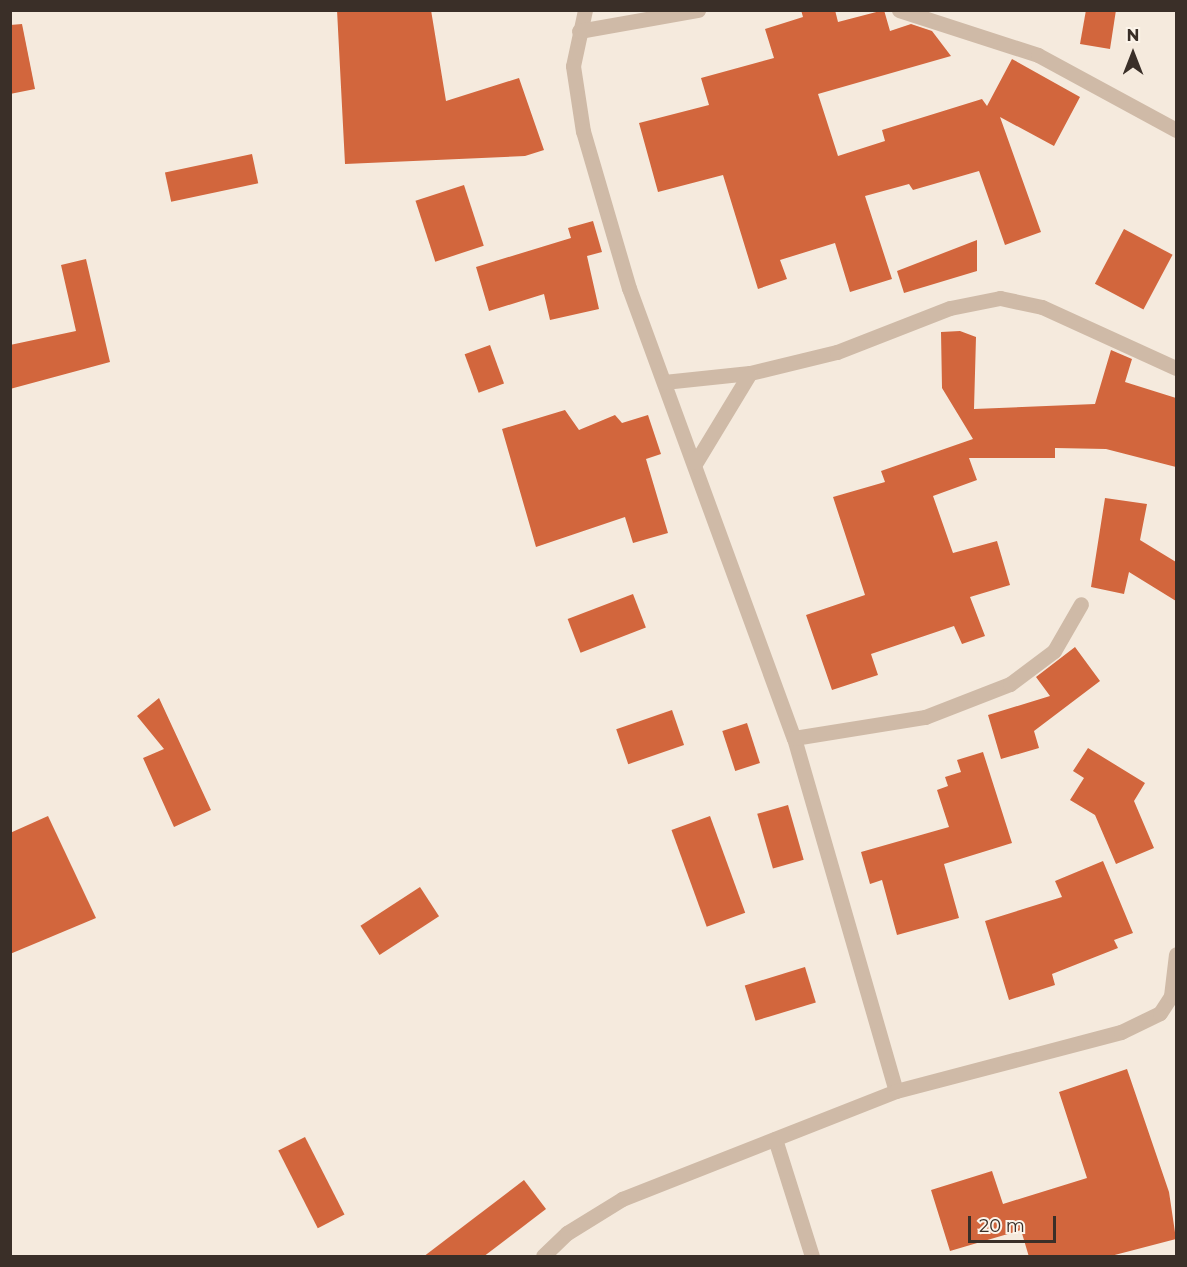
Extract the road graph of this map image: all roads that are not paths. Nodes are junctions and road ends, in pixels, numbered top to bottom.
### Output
1 (585, 10) edge
2 (698, 10) edge
3 (899, 10) edge
4 (579, 31) junction
5 (1176, 130) edge
6 (1176, 368) edge
7 (750, 373) junction
8 (664, 382) junction
9 (696, 462) junction
10 (1081, 604) dead end
11 (794, 738) junction
12 (1176, 954) edge
13 (896, 1091) junction
14 (775, 1139) junction
15 (543, 1257) edge
16 (812, 1257) edge

1 - 4 street
2 - 4 street
3 - 5 street
4 - 8 street
6 - 7 street
7 - 8 street
7 - 9 street
8 - 9 street
9 - 11 street
10 - 11 street
11 - 13 street
12 - 13 street
13 - 14 street
14 - 15 street
14 - 16 street

